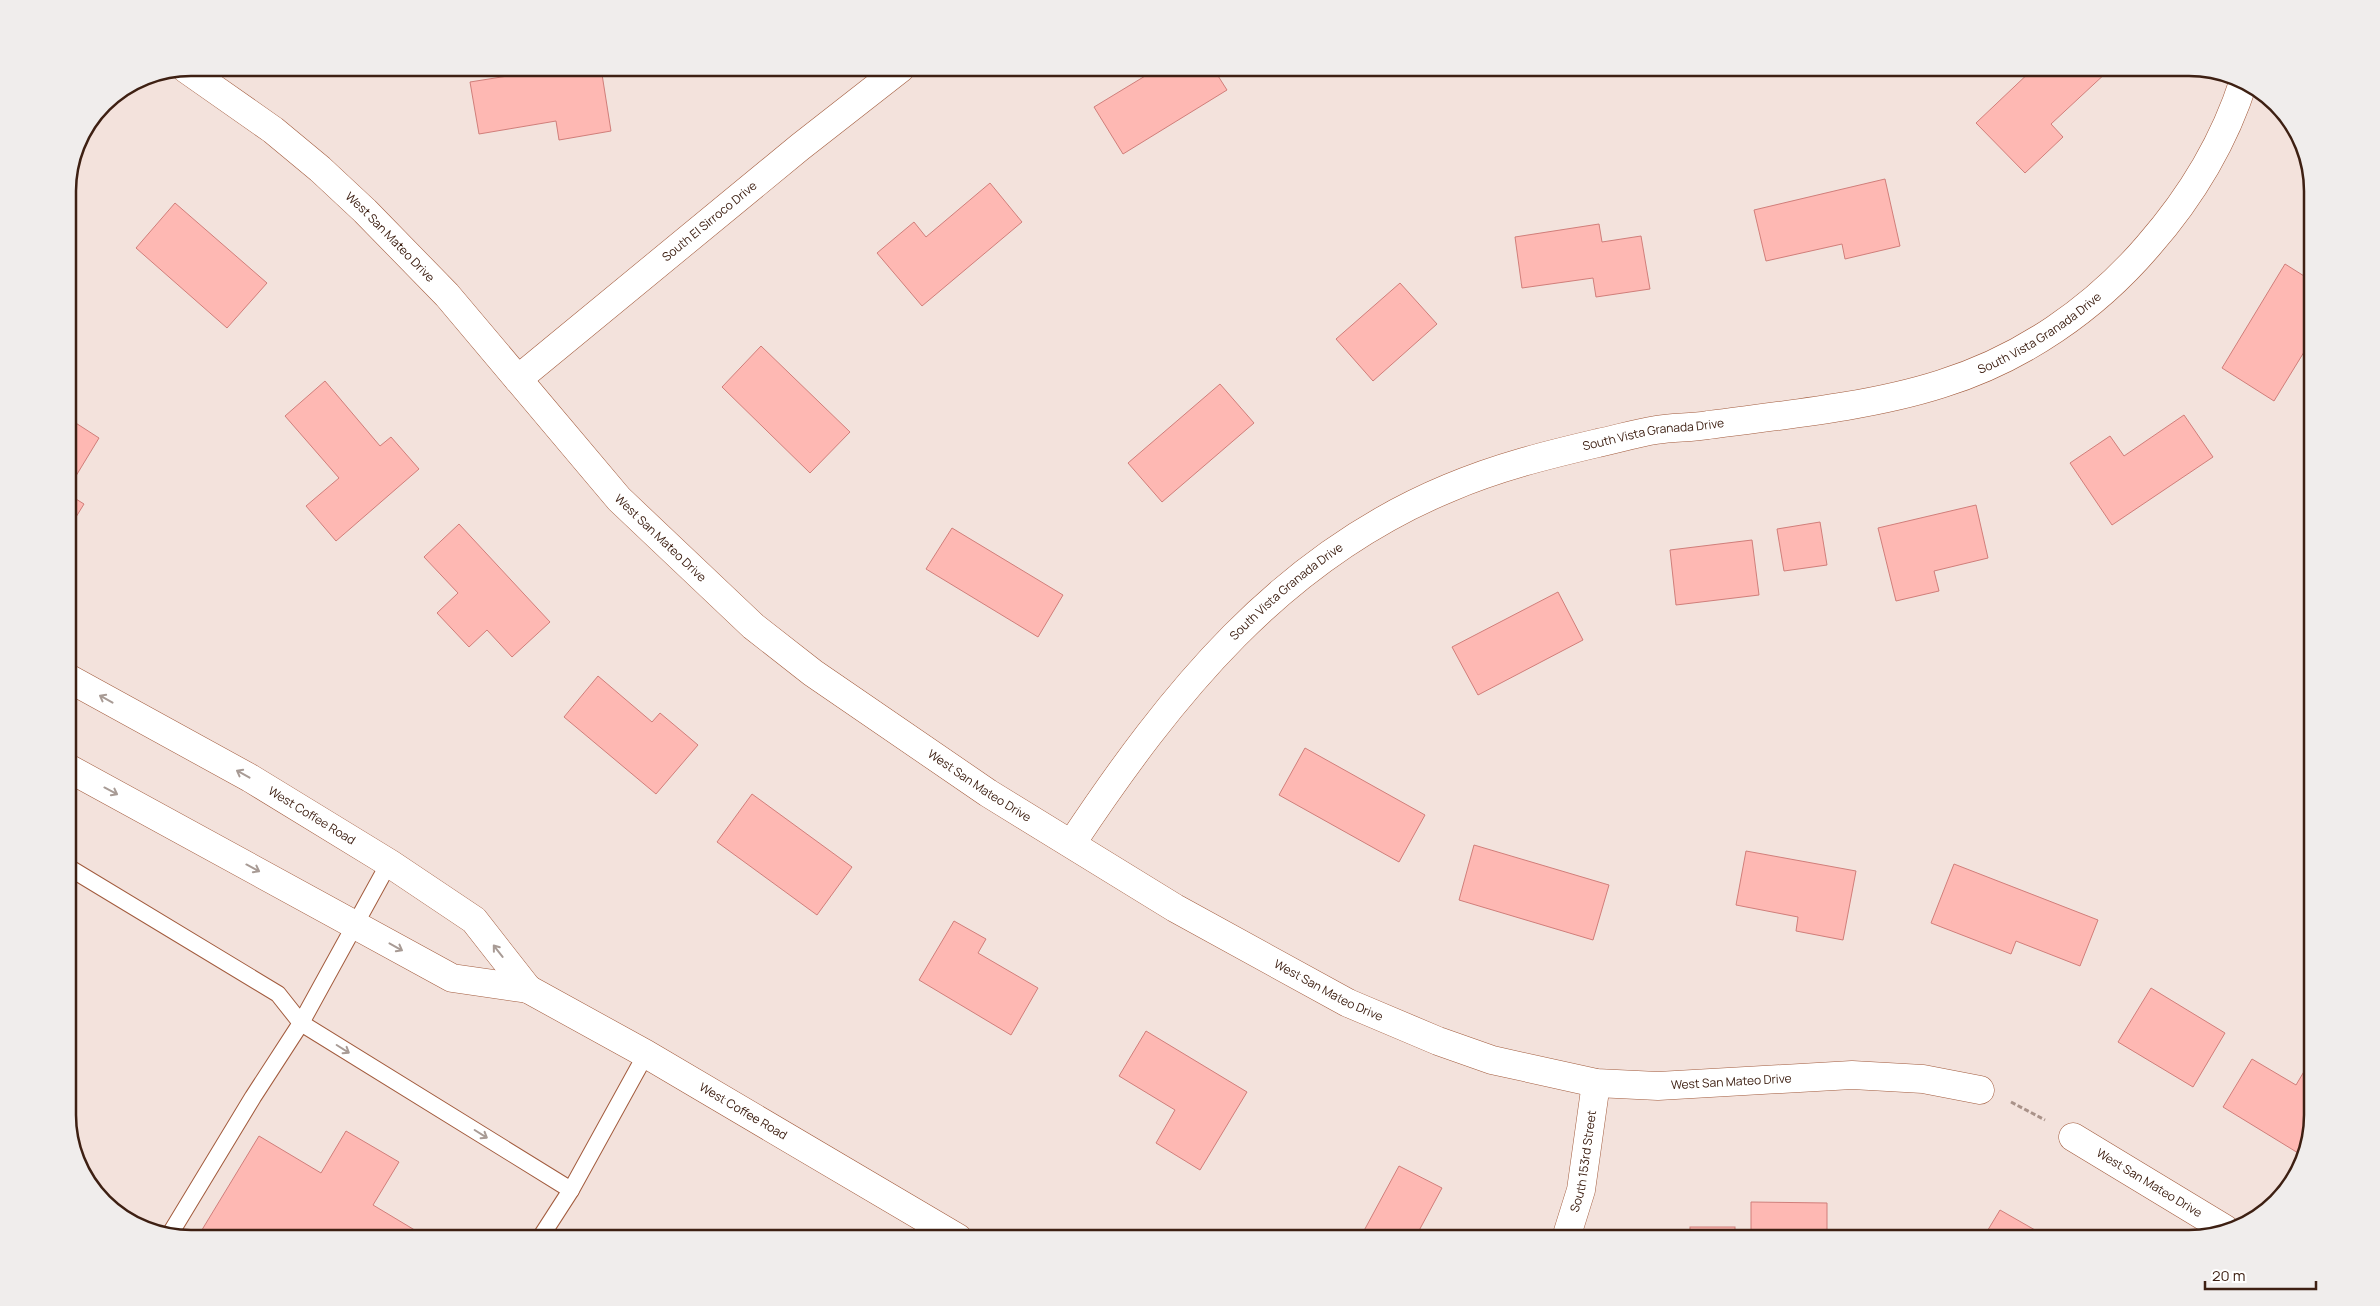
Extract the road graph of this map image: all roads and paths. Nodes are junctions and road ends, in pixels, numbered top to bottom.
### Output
1 (196, 76) edge
2 (891, 76) edge
3 (2241, 89) edge
4 (518, 379) junction
5 (76, 682) edge
6 (76, 772) edge
7 (1072, 843) junction
8 (389, 864) junction
9 (76, 872) edge
10 (357, 924) junction
11 (528, 989) junction
12 (301, 1023) junction
13 (646, 1054) junction
14 (1596, 1083) junction
15 (1980, 1090) joint
16 (2072, 1137) joint
17 (572, 1190) junction
18 (2219, 1226) edge
19 (173, 1228) edge
20 (545, 1230) edge
21 (944, 1230) edge
22 (1568, 1230) edge

1 - 4 street, West San Mateo Drive
2 - 4 street, South El Sirroco Drive
3 - 7 street, South Vista Granada Drive
4 - 7 street, West San Mateo Drive
8 -> 5 street, West Coffee Road
6 -> 10 street, West Coffee Road
7 - 14 street, West San Mateo Drive
8 - 10 lane
11 -> 8 street, West Coffee Road
9 - 12 lane
10 -> 11 street, West Coffee Road
10 - 12 lane
11 - 13 street, West Coffee Road
12 -> 17 lane
12 - 19 lane
13 - 17 lane
13 - 21 street, West Coffee Road
14 - 15 street, West San Mateo Drive
14 - 22 street, South 153rd Street
15 - 16 path
16 - 18 street, West San Mateo Drive
17 - 20 lane

